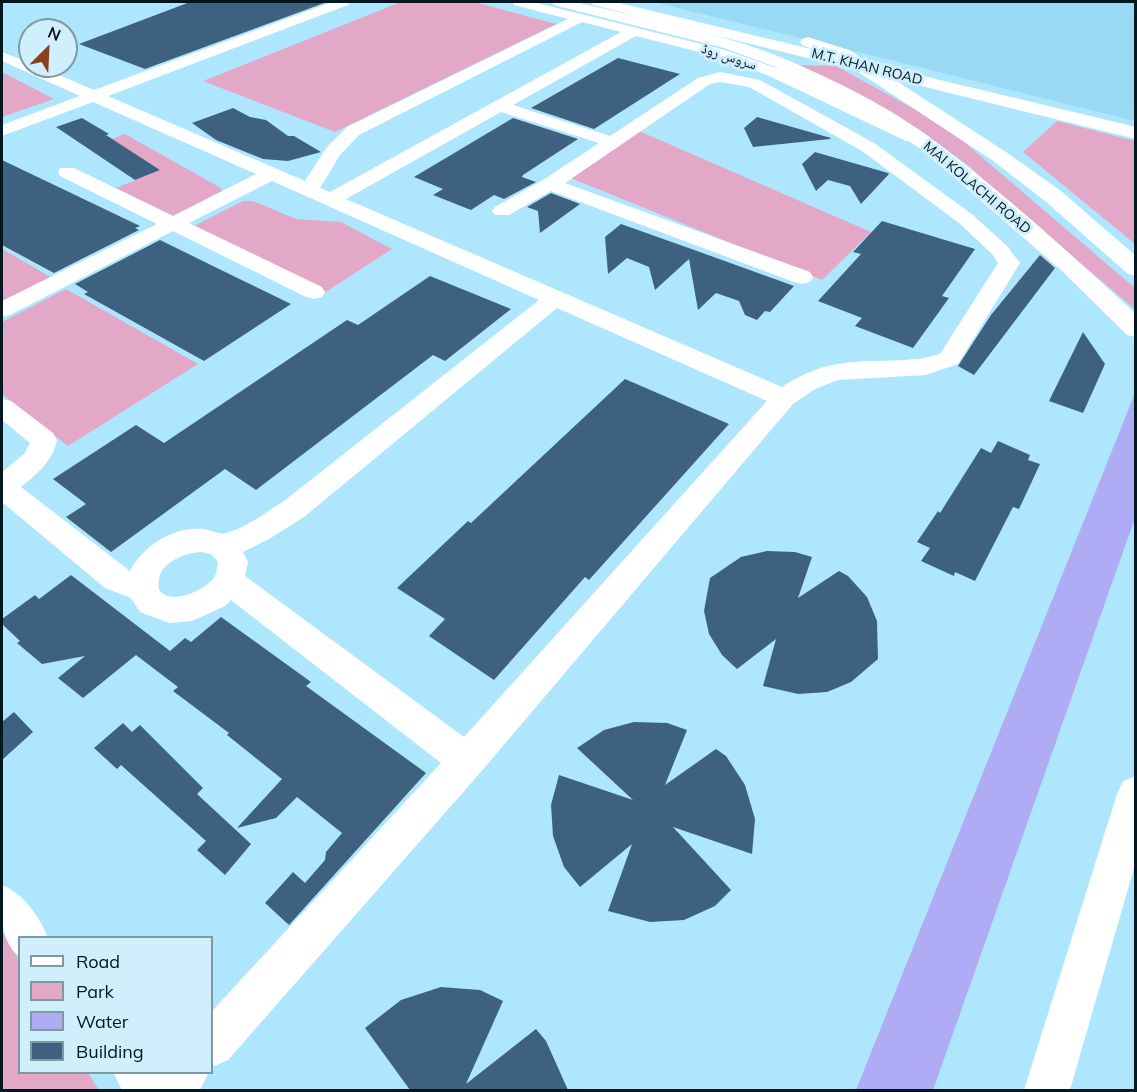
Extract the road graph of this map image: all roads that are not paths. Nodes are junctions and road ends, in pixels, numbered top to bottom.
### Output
1 (343, 2) edge
2 (519, 2) edge
3 (559, 2) edge
4 (598, 2) edge
5 (637, 2) edge
6 (541, 4) edge
7 (582, 17) junction
8 (634, 31) junction
9 (808, 42) junction
10 (2, 56) edge
11 (93, 96) junction
12 (499, 106) junction
13 (1136, 124) edge
14 (2, 131) edge
15 (1136, 133) edge
16 (612, 142) junction
17 (928, 145) junction
18 (67, 171) dead end
19 (271, 174) junction
20 (550, 184) junction
21 (309, 190) junction
22 (330, 200) junction
23 (502, 211) dead end
24 (172, 224) junction
25 (1136, 269) edge
26 (802, 278) dead end
27 (314, 292) dead end
28 (555, 298) junction
29 (2, 310) edge
30 (1136, 329) edge
31 (784, 398) junction
32 (2, 407) edge
33 (2, 486) edge
34 (224, 547) junction
35 (229, 581) junction
36 (142, 589) junction
37 (466, 761) junction
38 (1136, 794) edge
39 (2, 905) edge
40 (25, 936) edge
41 (213, 1043) edge
42 (138, 1074) edge
43 (184, 1074) edge
44 (151, 1090) edge
45 (170, 1090) edge
46 (1047, 1090) edge

1 - 11 street
2 - 6 street, سروس روڈ
3 - 17 main road, MAI KOLACHI ROAD
4 - 15 main road, M.T. KHAN ROAD
5 - 9 main road, M.T. KHAN ROAD
6 - 7 street, سروس روڈ
7 - 8 street, سروس روڈ
7 - 21 street
8 - 12 street
8 - 17 street, سروس روڈ
9 - 13 main road, M.T. KHAN ROAD
9 - 25 main road, MAI KOLACHI ROAD
10 - 11 street
11 - 14 street
11 - 19 street
12 - 16 street
12 - 22 street
16 - 20 street
16 - 31 street
17 - 30 main road, MAI KOLACHI ROAD
18 - 24 street
19 - 21 street
19 - 24 street
20 - 23 street
20 - 26 street
21 - 22 street
22 - 28 street
24 - 27 street
24 - 29 street
28 - 31 street
28 - 34 street
31 - 37 street
32 - 33 street
33 - 36 street
34 - 35 street
34 - 36 street
35 - 36 street
35 - 37 street
37 - 41 street
38 - 46 street
39 - 40 street
42 - 44 street
43 - 45 street

